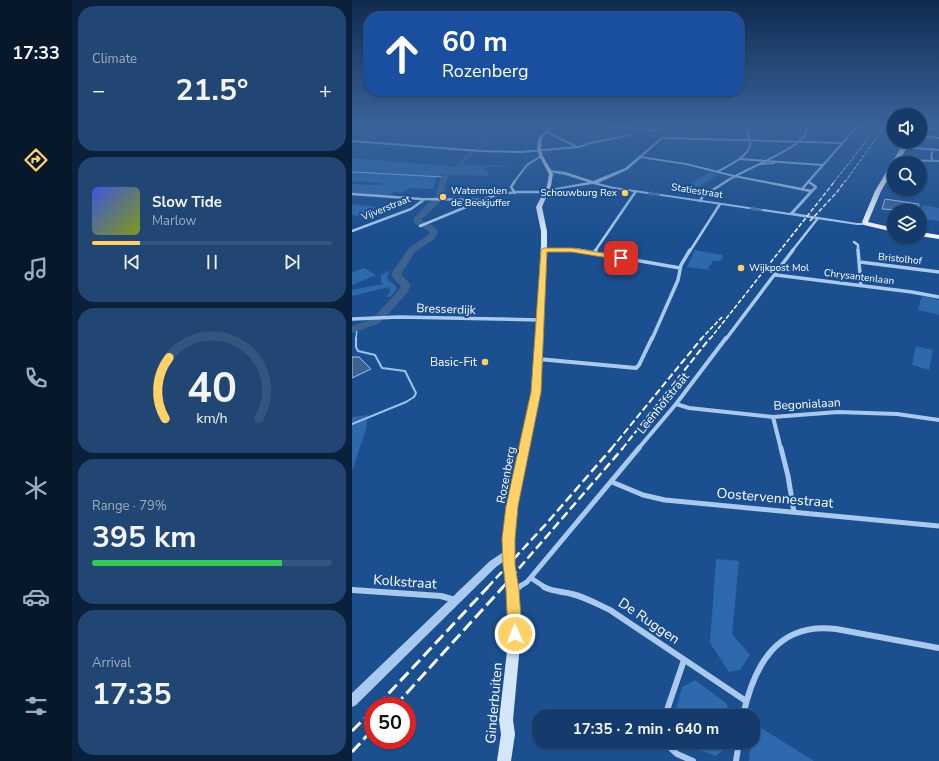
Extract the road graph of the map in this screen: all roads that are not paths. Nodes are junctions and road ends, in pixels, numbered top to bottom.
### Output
1 (532, 162) edge
2 (545, 162) edge
3 (635, 162) edge
4 (670, 162) edge
5 (735, 162) edge
6 (765, 162) edge
7 (773, 162) edge
8 (780, 162) junction
9 (826, 162) edge
10 (758, 164) junction
11 (823, 165) junction
12 (550, 171) junction
13 (717, 172) junction
14 (734, 176) junction
15 (887, 176) edge
16 (809, 182) junction
17 (592, 183) junction
18 (802, 189) junction
19 (546, 191) junction
20 (636, 191) junction
21 (812, 191) junction
22 (515, 193) junction
23 (352, 194) edge
24 (425, 198) junction
25 (483, 200) junction
26 (700, 201) junction
27 (720, 204) junction
28 (791, 214) junction
29 (818, 218) junction
30 (866, 224) junction
31 (420, 226) dead end
32 (887, 228) edge
33 (352, 231) edge
34 (927, 235) edge
35 (939, 237) edge
36 (854, 242) dead end
37 (544, 250) junction
38 (594, 253) junction
39 (860, 262) junction
40 (680, 268) junction
41 (939, 272) edge
42 (776, 275) junction
43 (861, 286) junction
44 (939, 297) edge
45 (352, 319) edge
46 (540, 320) junction
47 (538, 359) junction
48 (676, 404) junction
49 (773, 417) junction
50 (939, 420) edge
51 (612, 482) junction
52 (794, 512) junction
53 (939, 526) edge
54 (508, 553) junction
55 (531, 578) junction
56 (352, 590) edge
57 (513, 590) junction
58 (456, 600) junction
59 (939, 648) edge
60 (684, 660) junction
61 (352, 701) edge
62 (746, 701) junction
63 (667, 709) edge
64 (744, 709) edge
65 (672, 749) edge
66 (738, 749) edge
67 (504, 761) edge
68 (693, 761) edge
69 (736, 761) edge

1 - 22 street
2 - 12 main road
3 - 17 street
4 - 13 street
5 - 13 street
6 - 10 street
7 - 8 street
8 - 10 street
8 - 11 street
9 - 11 street
10 - 14 street
11 - 16 street
12 - 17 street, Statiestraat
12 - 19 main road, Rozenberg
13 - 14 street
14 - 18 street
14 - 26 street
15 - 30 main road
16 - 18 street
16 - 21 street
17 - 19 street
17 - 20 street, Statiestraat
18 - 21 street
19 - 22 street
19 - 37 main road, Rozenberg
26 -> 20 street, Statiestraat
20 - 38 street
21 - 28 street
22 - 25 street
23 - 24 street
24 - 25 street
24 - 33 street, Vijverstraat
25 - 31 street
26 - 27 street, Statiestraat
28 -> 27 street, Statiestraat
27 - 40 street
28 - 29 street, Statiestraat
29 - 30 street, Statiestraat
29 - 42 street, Leenhofstraat
30 - 32 main road
34 - 35 main road
36 - 39 street, Bristolhof
37 - 38 street
37 - 46 main road, Rozenberg
38 - 40 street
39 - 41 street, Bristolhof
39 - 43 street, Bristolhof
40 - 47 street
42 - 43 street, Chrysantenlaan
42 - 48 street, Leenhofstraat
43 - 44 street, Chrysantenlaan
45 - 46 street, Bresserdijk
46 - 47 main road, Rozenberg
47 - 54 main road, Rozenberg
48 - 49 street, Begonialaan
48 - 51 street, Leenhofstraat
49 - 50 street, Begonialaan
49 - 52 street
51 - 52 street, Oostervennestraat
51 - 55 street, Leenhofstraat
52 - 53 street, Oostervennestraat
54 - 57 main road, Ginderbuiten
54 - 58 street
55 - 57 street, Leenhofstraat
55 - 60 street, De Ruggen
56 - 58 street, Kolkstraat
57 - 67 main road, Ginderbuiten
58 - 61 street
59 - 62 street
60 - 62 street, De Ruggen
60 - 63 street
62 - 64 street
65 - 68 street
66 - 69 street

